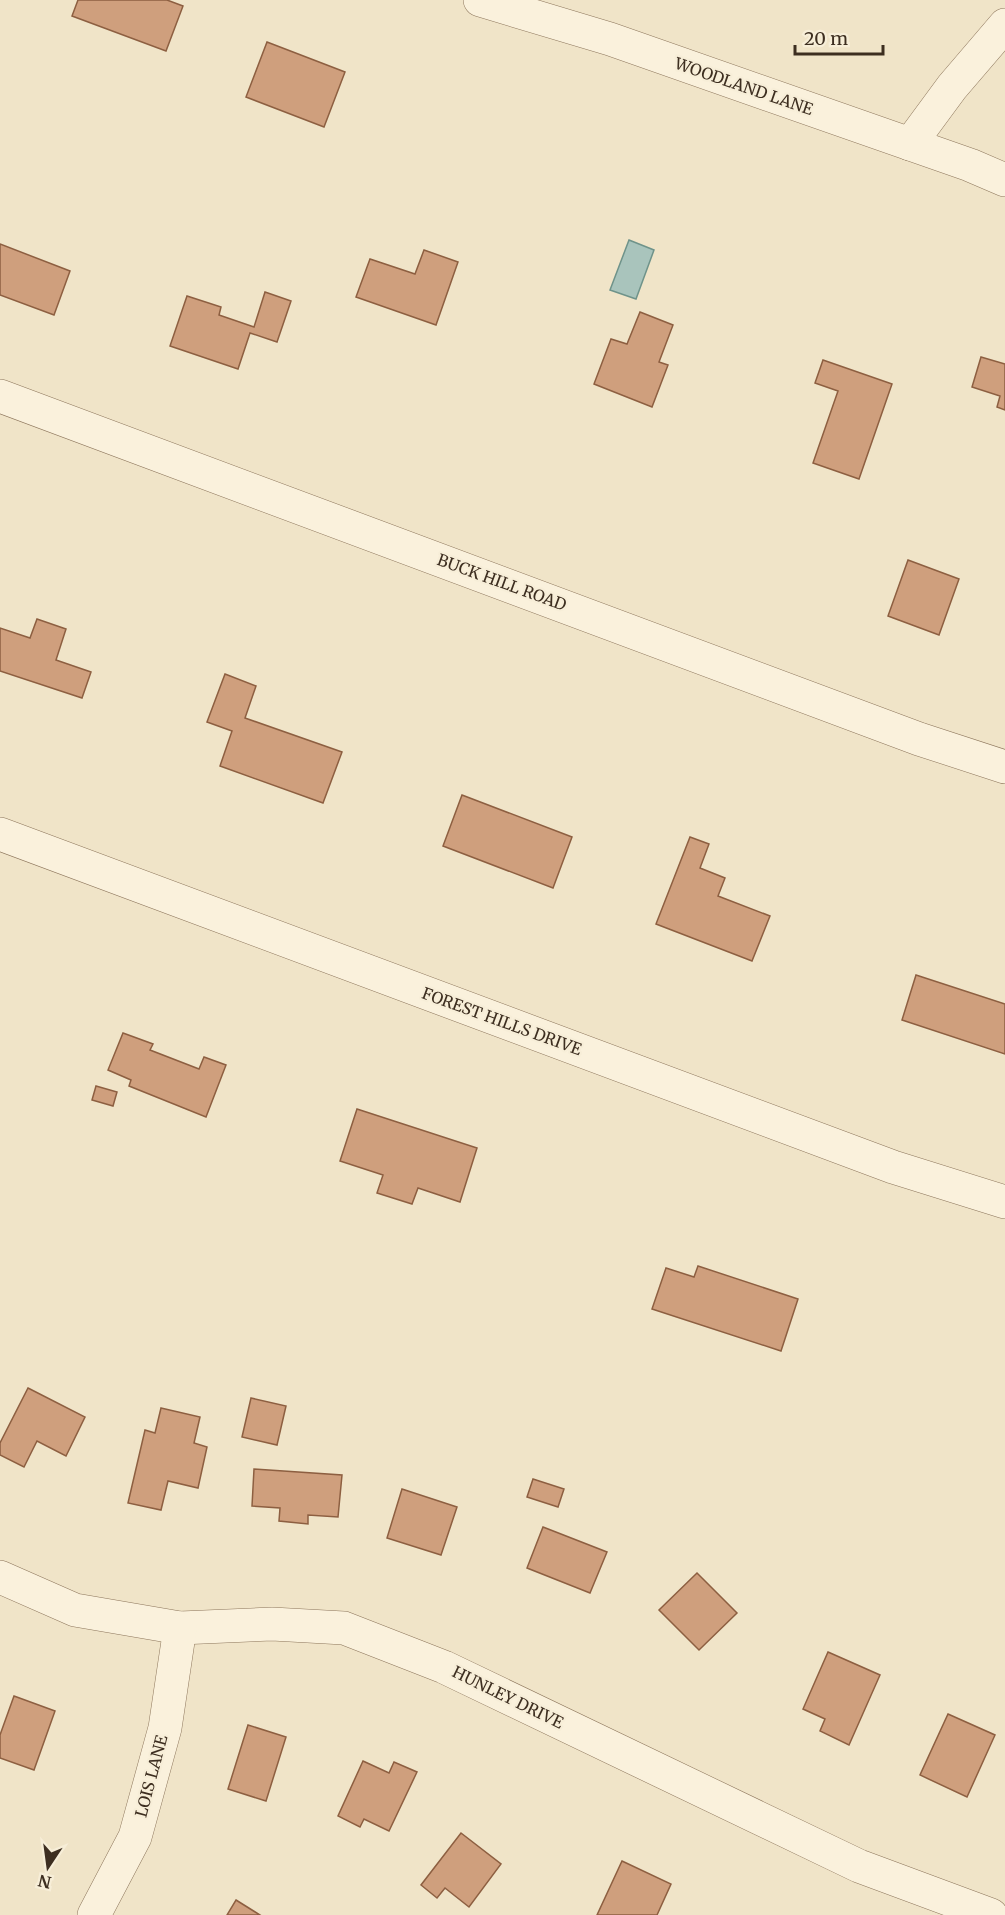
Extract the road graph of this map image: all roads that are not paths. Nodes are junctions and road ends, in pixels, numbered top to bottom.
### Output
1 (480, 0) edge
2 (1005, 25) edge
3 (910, 144) junction
4 (1005, 180) edge
5 (0, 396) edge
6 (1005, 766) edge
7 (0, 834) edge
8 (1005, 1202) edge
9 (0, 1577) edge
10 (180, 1628) junction
11 (94, 1915) edge
12 (991, 1915) edge

1 - 3 street, WOODLAND LANE
2 - 3 street
3 - 4 street, WOODLAND LANE
5 - 6 street, BUCK HILL ROAD
7 - 8 street, FOREST HILLS DRIVE
9 - 10 street, HUNLEY DRIVE
10 - 11 street, LOIS LANE
10 - 12 street, HUNLEY DRIVE

